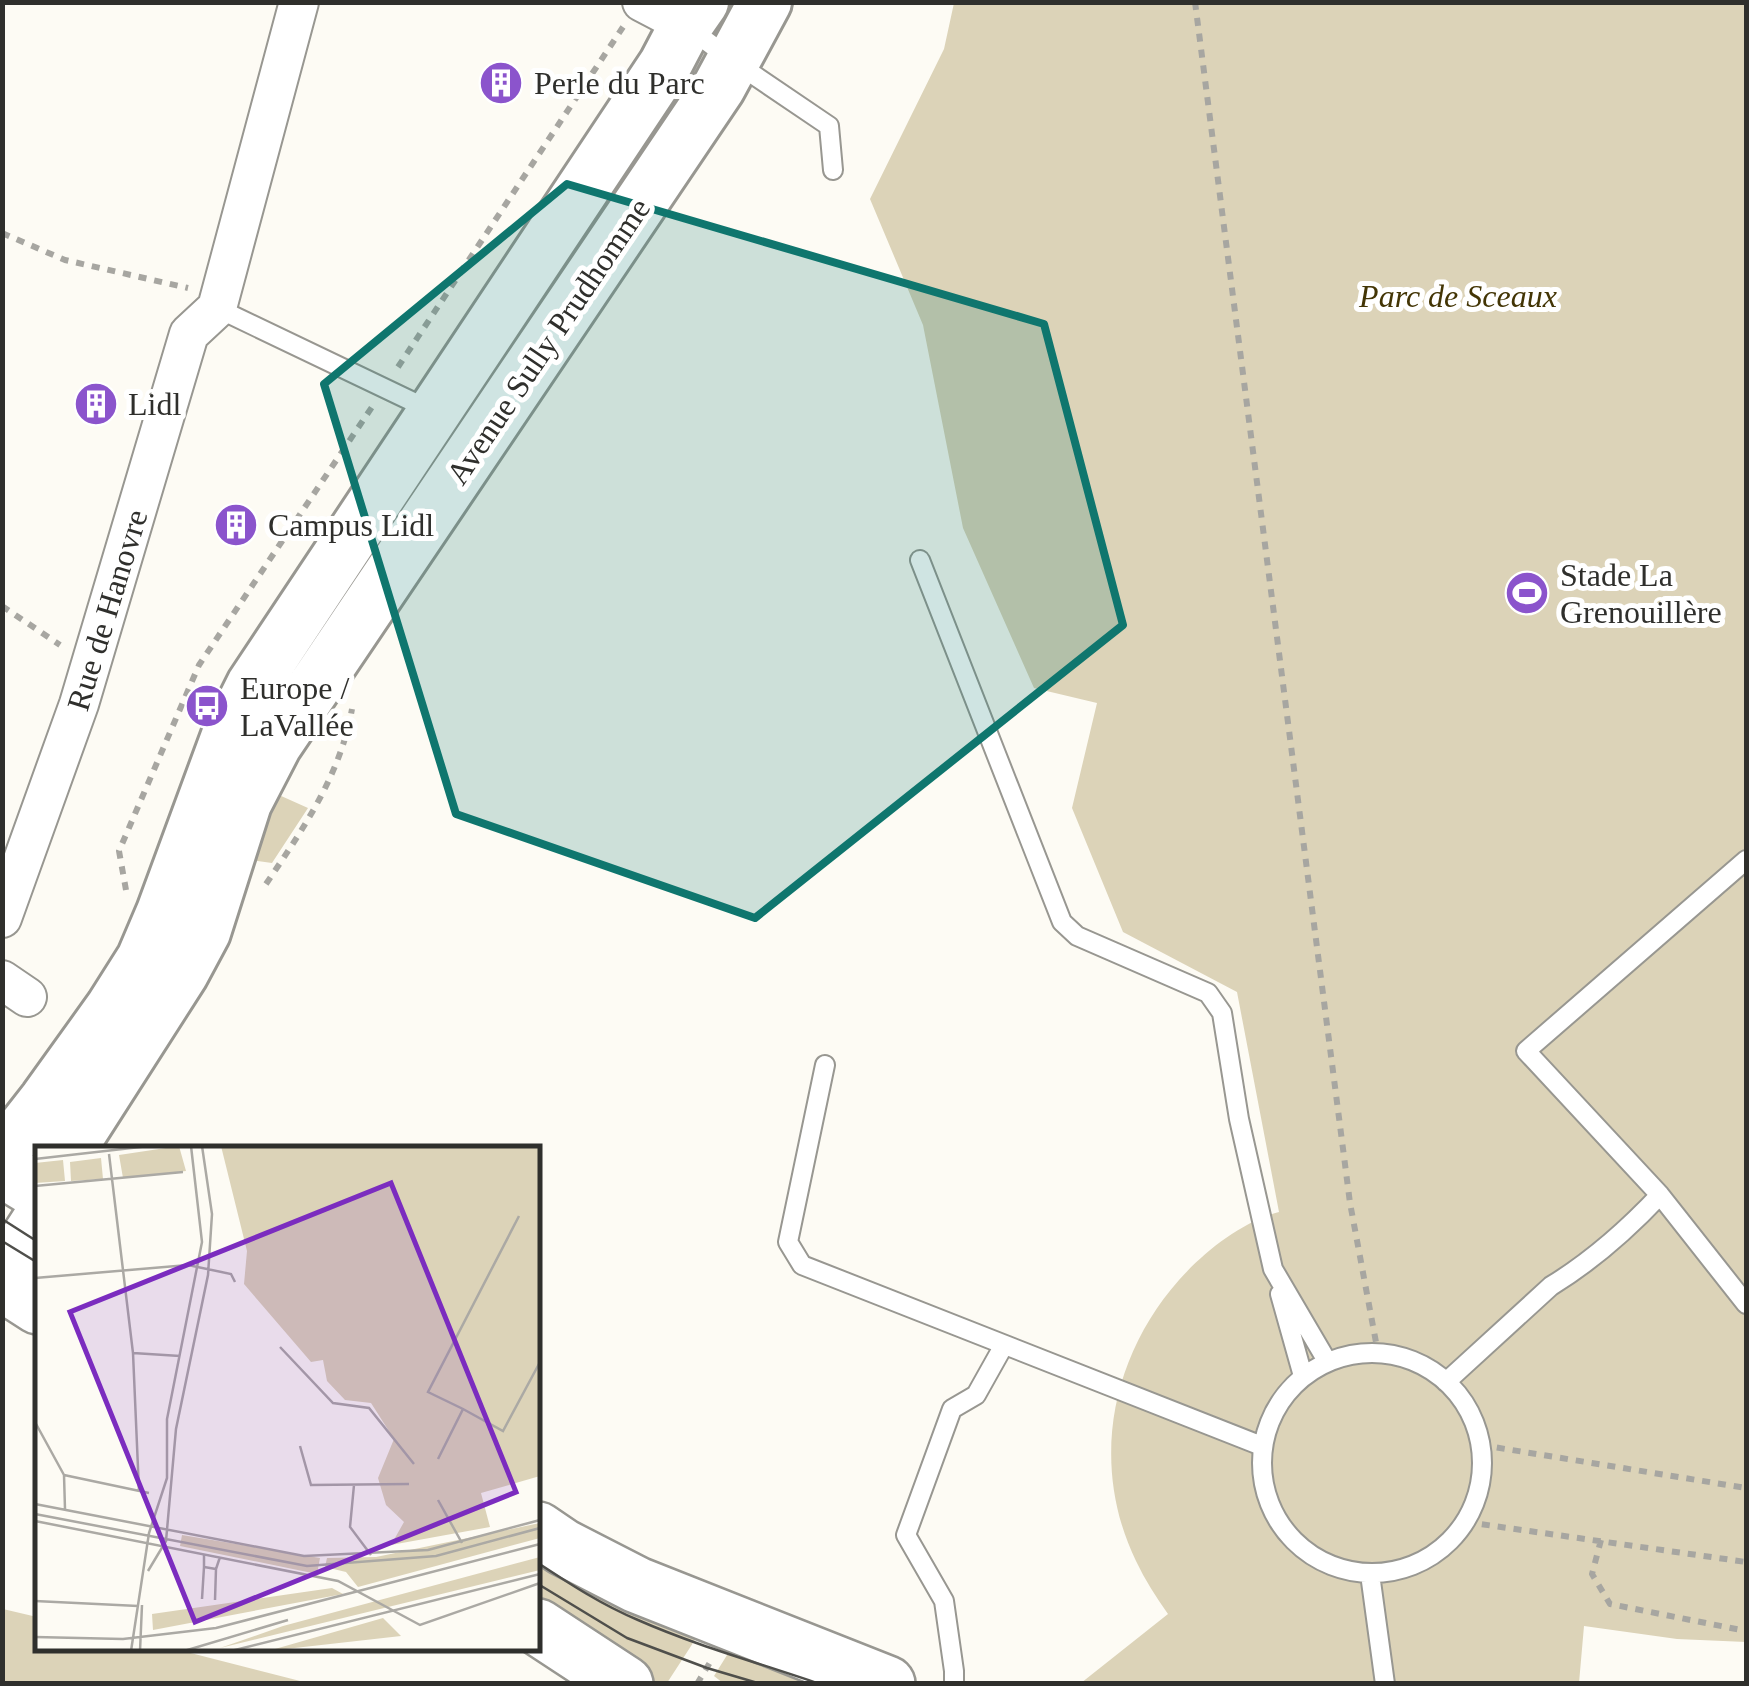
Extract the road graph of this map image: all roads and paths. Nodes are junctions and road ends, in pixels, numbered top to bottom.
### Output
1 (299, 2) edge
2 (764, 2) edge
3 (1196, 2) edge
4 (665, 12) edge
5 (733, 61) junction
6 (577, 97) dead end
7 (832, 170) dead end
8 (2, 233) edge
9 (218, 302) junction
10 (435, 412) junction
11 (920, 560) dead end
12 (2, 606) edge
13 (90, 666) junction
14 (352, 698) dead end
15 (1746, 860) edge
16 (266, 884) dead end
17 (2, 918) edge
18 (826, 1065) dead end
19 (2, 1141) edge
20 (71, 1146) edge
21 (2, 1169) edge
22 (35, 1189) edge
23 (1660, 1195) junction
24 (35, 1229) edge
25 (2, 1268) edge
26 (1273, 1269) junction
27 (2, 1283) edge
28 (35, 1304) edge
29 (1746, 1304) edge
30 (1004, 1344) junction
31 (1378, 1353) junction
32 (1328, 1362) junction
33 (1304, 1376) junction
34 (1446, 1382) junction
35 (1262, 1446) junction
36 (1481, 1446) junction
37 (1746, 1488) edge
38 (1466, 1522) junction
39 (540, 1531) edge
40 (1601, 1540) junction
41 (1746, 1562) edge
42 (1370, 1574) junction
43 (540, 1628) edge
44 (1746, 1631) edge
45 (626, 1684) edge
46 (886, 1684) edge
47 (954, 1684) edge
48 (1386, 1684) edge

1 - 9 street, Rue de Hanovre
2 - 5 main road, Avenue Sully Prudhomme
3 - 31 path
4 - 5 lane
4 - 6 path
4 - 10 main road, Avenue Sully Prudhomme
5 - 7 lane
5 - 20 main road, Avenue Sully Prudhomme
8 - 9 path
9 - 10 lane
9 - 13 street, Rue de Hanovre
10 - 19 main road, Avenue Sully Prudhomme
11 - 26 lane
12 - 13 path
13 - 17 street, Rue de Hanovre
14 - 16 path
15 - 23 lane
18 - 30 lane
21 - 22 main road
23 - 29 lane
23 - 34 lane
24 - 25 main road
26 - 32 lane
26 - 33 lane
27 - 28 main road
30 - 35 lane
30 - 47 lane
31 - 32 lane
31 - 34 lane
32 - 33 lane
33 - 35 lane
34 - 36 lane
35 - 42 lane
36 - 37 path
36 - 38 lane
38 - 40 path
38 - 42 lane
39 - 46 main road
40 - 41 path
40 - 44 path
42 - 48 lane
43 - 45 main road

